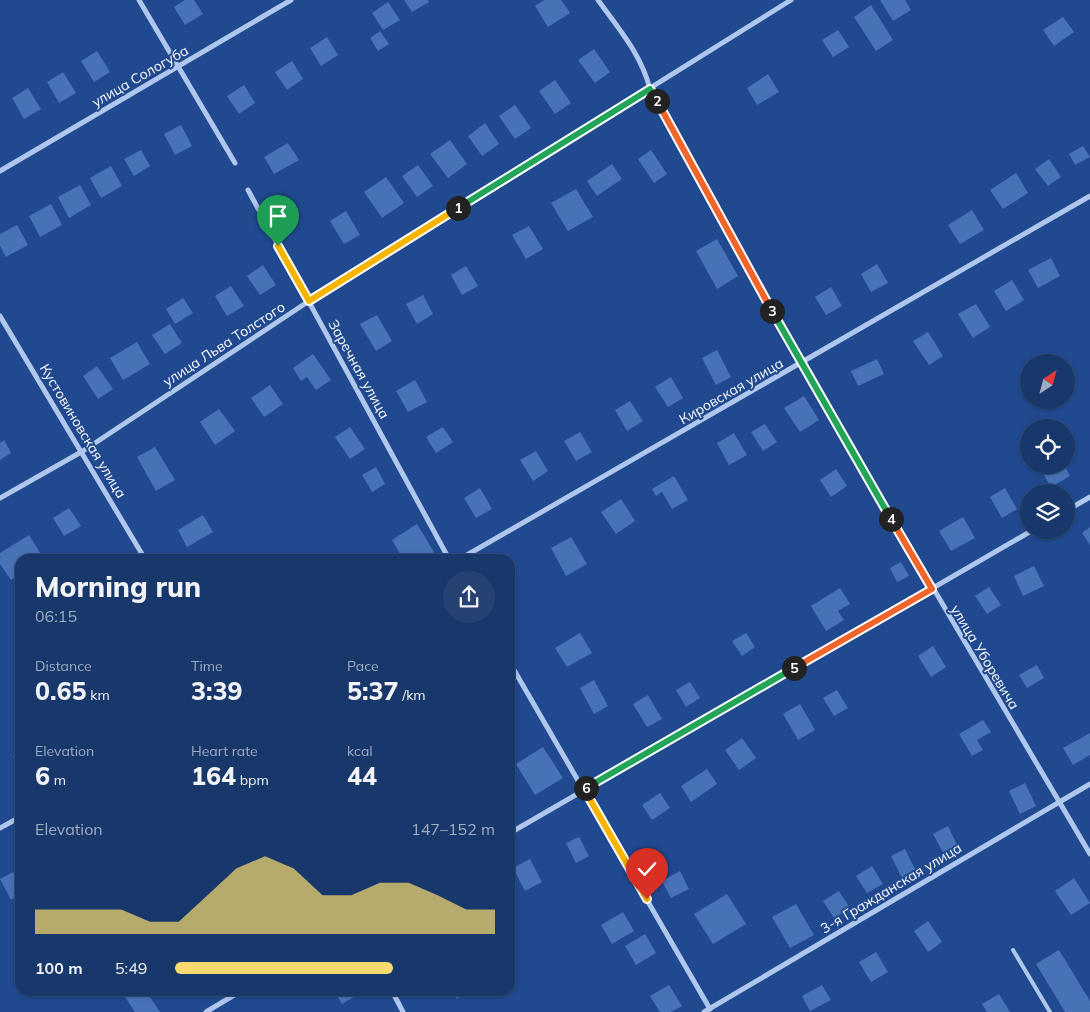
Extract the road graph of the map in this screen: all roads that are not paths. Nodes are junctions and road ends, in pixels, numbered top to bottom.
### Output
1 (139, 0) edge
2 (291, 0) edge
3 (598, 0) edge
4 (792, 0) edge
5 (180, 66) junction
6 (650, 89) junction
7 (235, 163) dead end
8 (0, 171) edge
9 (248, 190) dead end
10 (1090, 196) edge
11 (309, 301) junction
12 (0, 316) edge
13 (801, 364) junction
14 (82, 451) junction
15 (0, 498) edge
16 (1090, 498) edge
17 (1075, 506) edge
18 (1020, 538) edge
19 (142, 554) edge
20 (446, 554) edge
21 (469, 554) edge
22 (932, 589) junction
23 (515, 672) edge
24 (1090, 784) edge
25 (584, 789) junction
26 (1058, 803) junction
27 (15, 820) edge
28 (0, 828) edge
29 (515, 830) edge
30 (1090, 854) edge
31 (1013, 950) dead end
32 (233, 996) edge
33 (395, 996) edge
34 (710, 1010) edge
35 (206, 1012) edge
36 (403, 1012) edge
37 (704, 1012) edge
38 (1050, 1012) edge

1 - 5 street
2 - 5 street, улица Сологуба
3 - 6 street, улица Уборевича
4 - 6 street, улица Льва Толстого
5 - 7 street
5 - 8 street, улица Сологуба
6 - 11 street, улица Льва Толстого
6 - 13 street, улица Уборевича
9 - 11 street, Заречная улица
10 - 13 street, Кировская улица
11 - 14 street, улица Льва Толстого
11 - 20 street, Заречная улица
12 - 14 street, Кустовиновская улица
13 - 21 street, Кировская улица
13 - 22 street, улица Уборевича
14 - 15 street, улица Льва Толстого
14 - 19 street, Кустовиновская улица
16 - 17 street
18 - 22 street
22 - 25 street
22 - 26 street, улица Уборевича
23 - 25 street
24 - 26 street, 3-я Гражданская улица
25 - 29 street
25 - 34 street
26 - 30 street, улица Уборевича
26 - 34 street, 3-я Гражданская улица
27 - 28 street
31 - 38 lane
32 - 35 street
33 - 36 street
34 - 37 street, 3-я Гражданская улица

